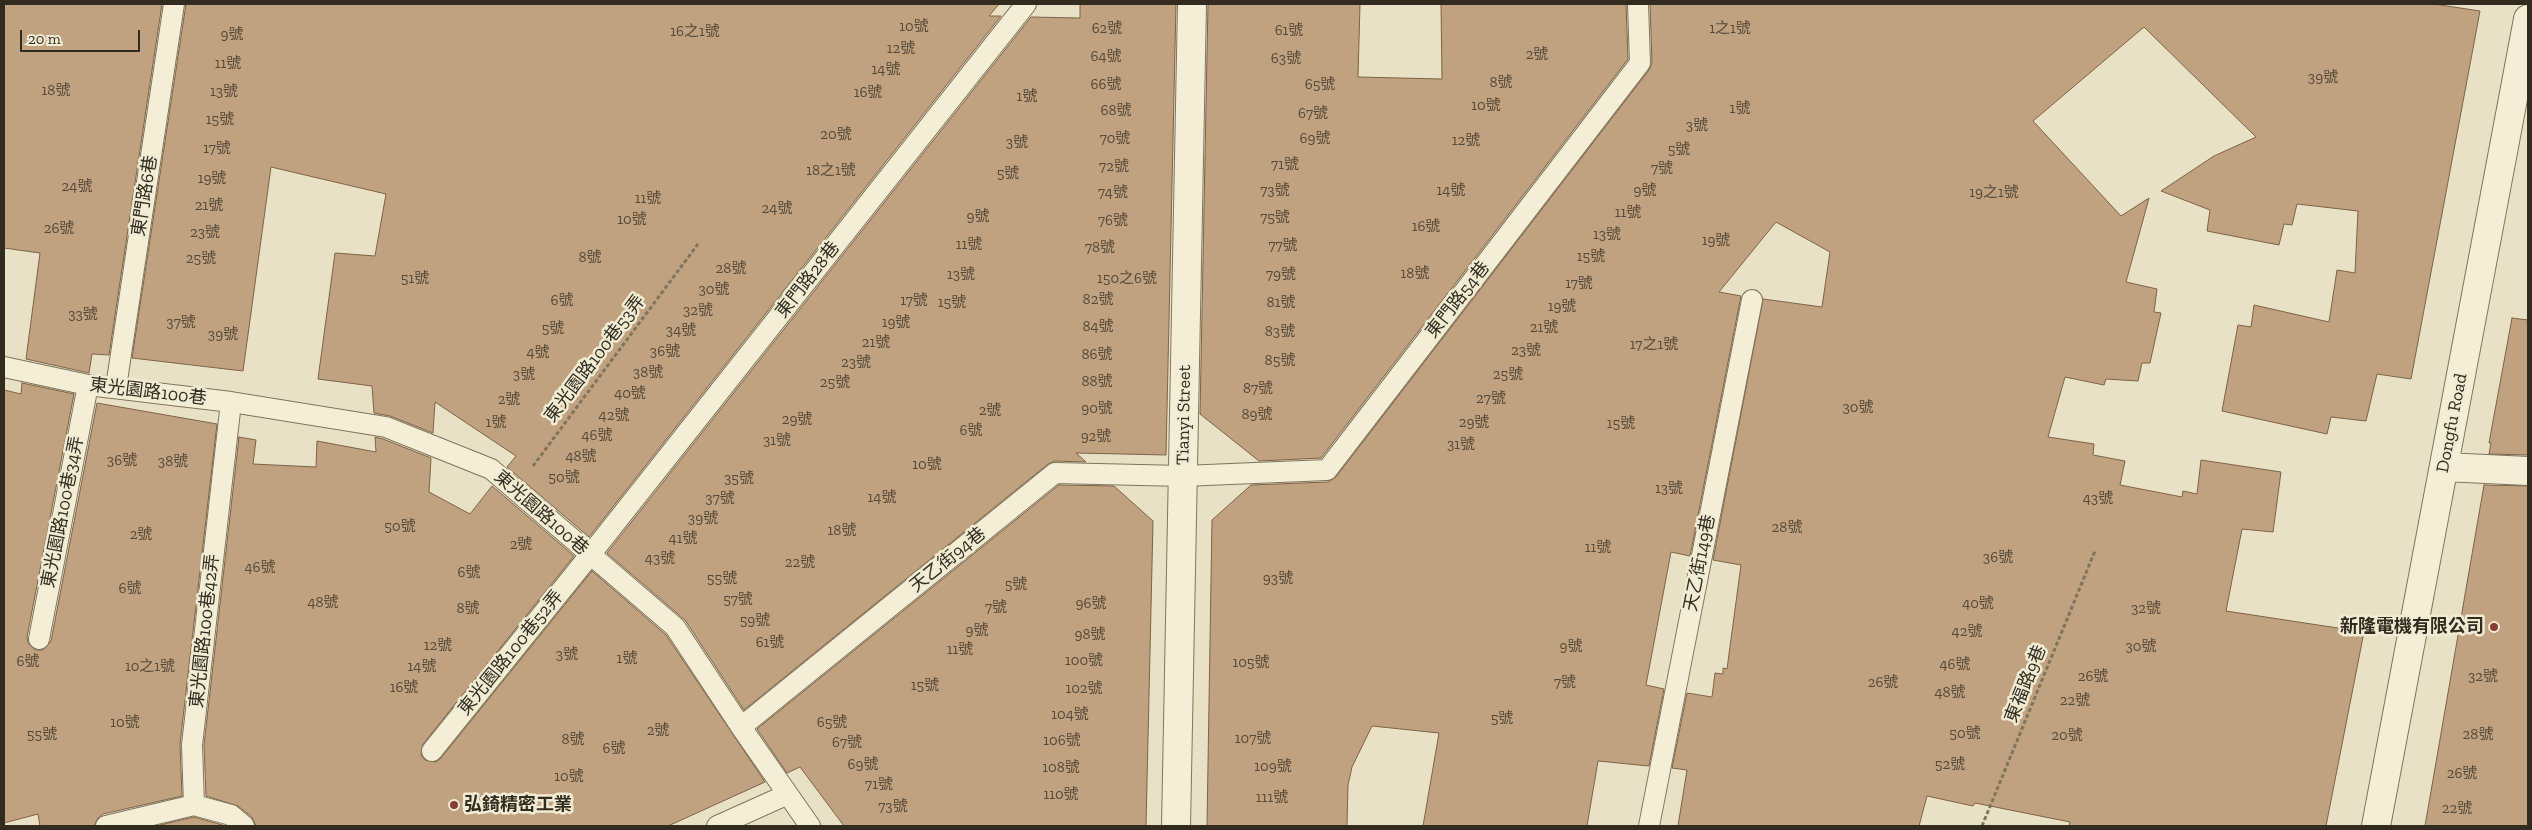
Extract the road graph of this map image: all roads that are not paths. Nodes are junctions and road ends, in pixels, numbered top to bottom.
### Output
1 (174, 4) edge
2 (1026, 4) edge
3 (1192, 4) edge
4 (1638, 4) edge
5 (2528, 20) edge
6 (1752, 300) dead end
7 (4, 367) edge
8 (88, 385) junction
9 (116, 388) junction
10 (231, 402) junction
11 (2444, 468) junction
12 (2528, 471) edge
13 (1183, 476) junction
14 (590, 556) junction
15 (39, 640) dead end
16 (740, 728) junction
17 (432, 751) dead end
18 (786, 795) junction
19 (194, 806) junction
20 (106, 826) edge
21 (244, 826) edge
22 (717, 826) edge
23 (810, 826) edge
24 (1176, 826) edge
25 (1649, 826) edge
26 (2376, 826) edge

1 - 9 lane, 東門路6巷
2 - 14 lane, 東門路28巷
3 - 13 street, Tianyi Street
4 - 13 lane, 東門路54巷
5 - 11 street, Dongfu Road
6 - 25 lane, 天乙街149巷
7 - 8 lane, 東光園路100巷
8 - 9 lane, 東光園路100巷
8 - 15 lane, 東光園路100巷34弄
9 - 10 lane, 東光園路100巷
10 - 14 lane, 東光園路100巷
10 - 19 lane, 東光園路100巷42弄
11 - 12 street
11 - 26 street, Dongfu Road
13 - 16 lane, 天乙街94巷
13 - 24 street, Tianyi Street
14 - 16 lane, 東光園路100巷
14 - 17 lane, 東光園路100巷52弄
16 - 18 lane, 東光園路100巷
18 - 22 lane
18 - 23 lane, 東光園路100巷
19 - 20 lane
19 - 21 lane

